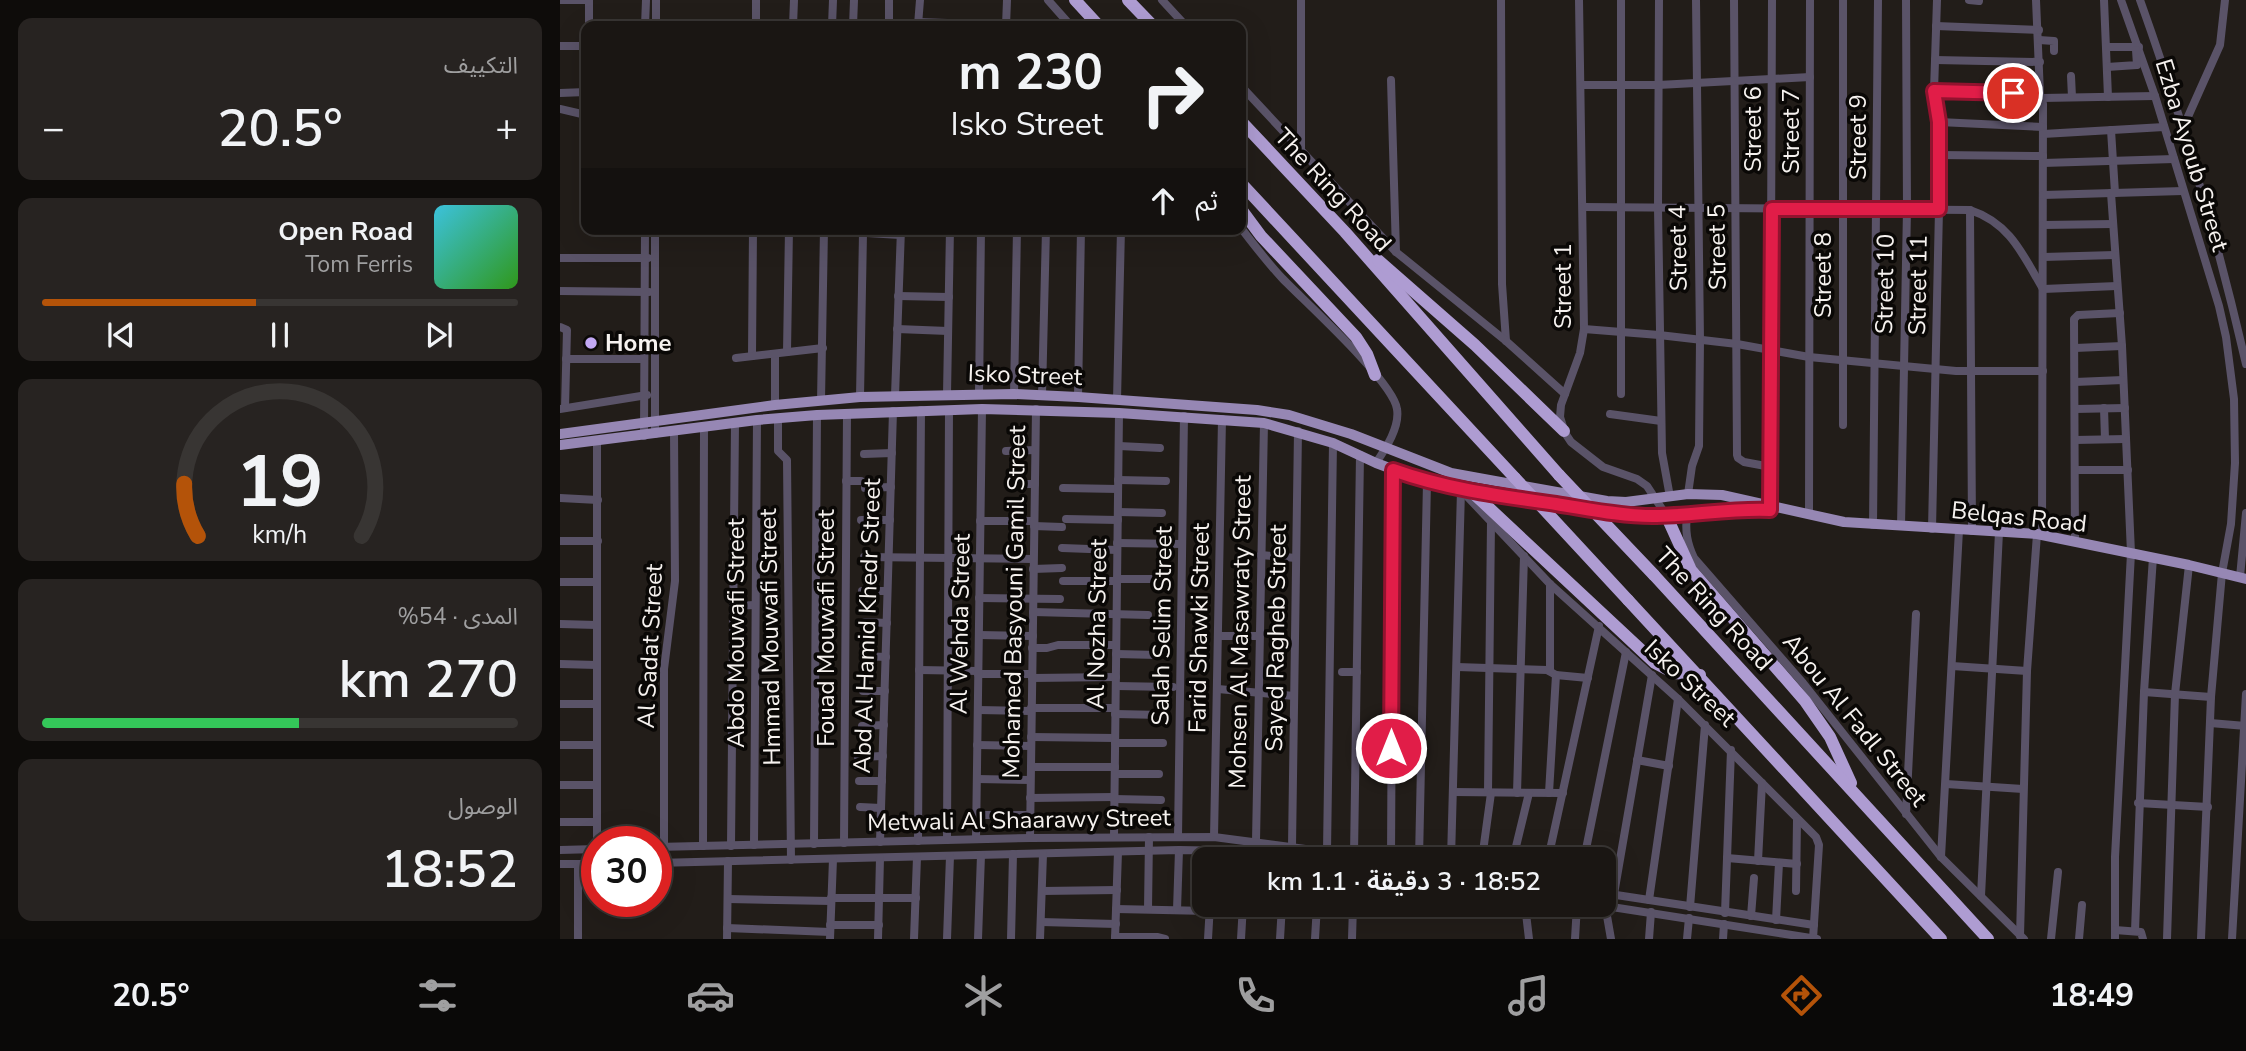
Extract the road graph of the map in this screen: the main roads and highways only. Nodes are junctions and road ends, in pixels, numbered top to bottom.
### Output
1 (1075, 0) edge
2 (1128, 0) edge
3 (1094, 21) edge
4 (1148, 21) edge
5 (1246, 126) edge
6 (1246, 188) edge
7 (1246, 216) edge
8 (1345, 232) junction
9 (1375, 375) road end
10 (1564, 430) road end
11 (560, 434) edge
12 (560, 445) edge
13 (1466, 491) junction
14 (1770, 508) junction
15 (1666, 515) junction
16 (2243, 578) edge
17 (1700, 675) junction
18 (1853, 790) junction
19 (1941, 939) edge
20 (1988, 939) edge

1 - 3 highway
2 - 4 highway
5 - 8 highway, The Ring Road
6 - 17 highway, bridge
7 - 9 highway
8 - 10 highway
8 - 18 highway, The Ring Road, bridge
11 - 14 main road, Isko Street
12 - 13 main road, Isko Street
13 - 15 main road
13 - 17 highway
14 - 15 main road
14 - 16 main road, Belqas Road
15 - 18 highway
17 - 19 highway
18 - 20 highway, The Ring Road

